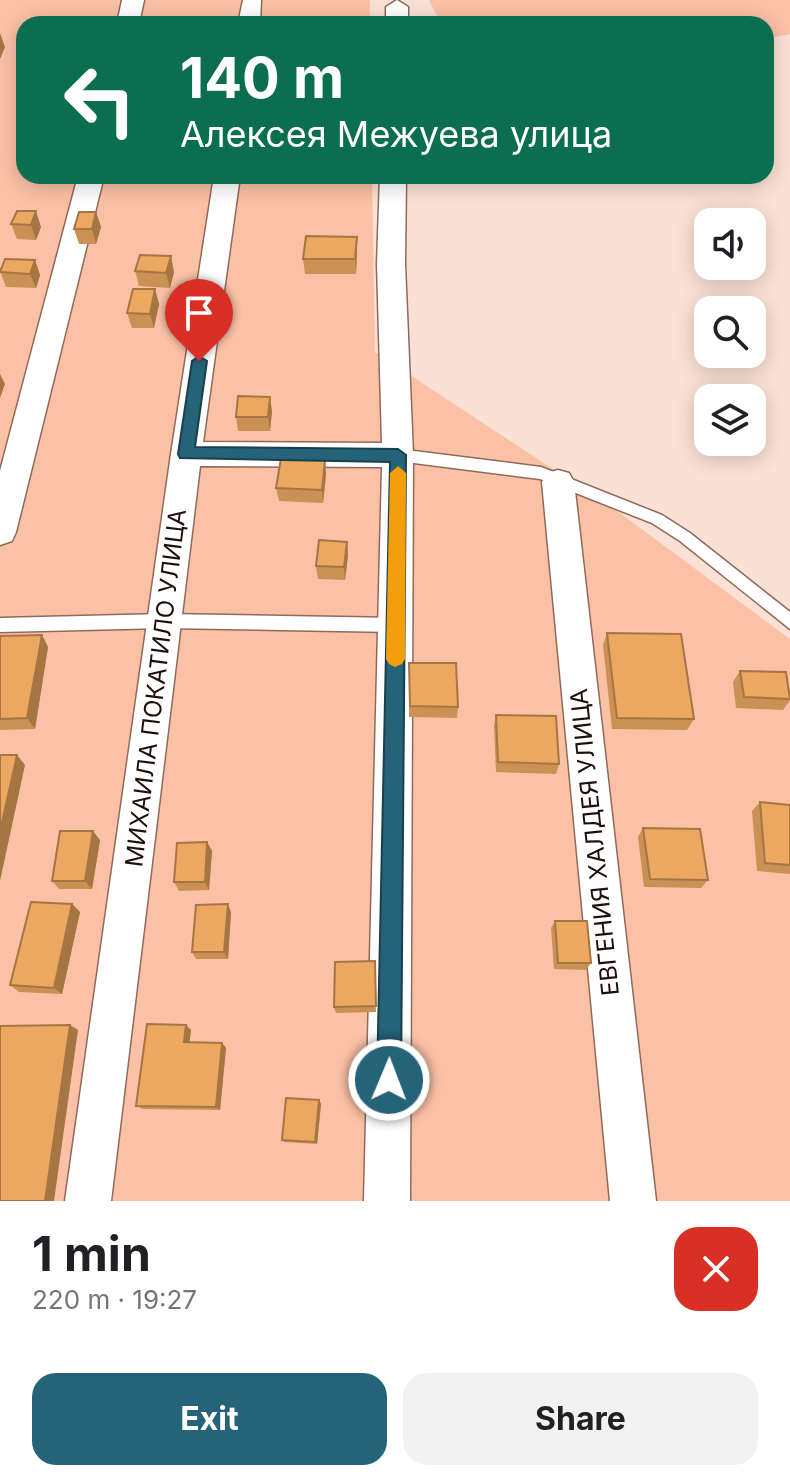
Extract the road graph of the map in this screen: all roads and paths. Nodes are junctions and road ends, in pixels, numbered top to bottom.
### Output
1 (89, 184) edge
2 (226, 184) edge
3 (393, 184) edge
4 (186, 454) junction
5 (398, 455) junction
6 (558, 482) junction
7 (0, 532) edge
8 (165, 621) junction
9 (790, 622) edge
10 (0, 625) edge
11 (396, 625) junction
12 (88, 1201) edge
13 (387, 1201) edge
14 (633, 1201) edge

1 - 7 street
2 - 4 street, МИХАИЛА ПОКАТИЛО УЛИЦА
3 - 5 street
4 - 5 street
4 - 8 street, МИХАИЛА ПОКАТИЛО УЛИЦА
5 - 6 lane
5 - 11 street
6 - 9 lane
6 - 14 street, ЕВГЕНИЯ ХАЛДЕЯ УЛИЦА
8 - 10 lane
8 - 11 lane
8 - 12 street, МИХАИЛА ПОКАТИЛО УЛИЦА
11 - 13 street

